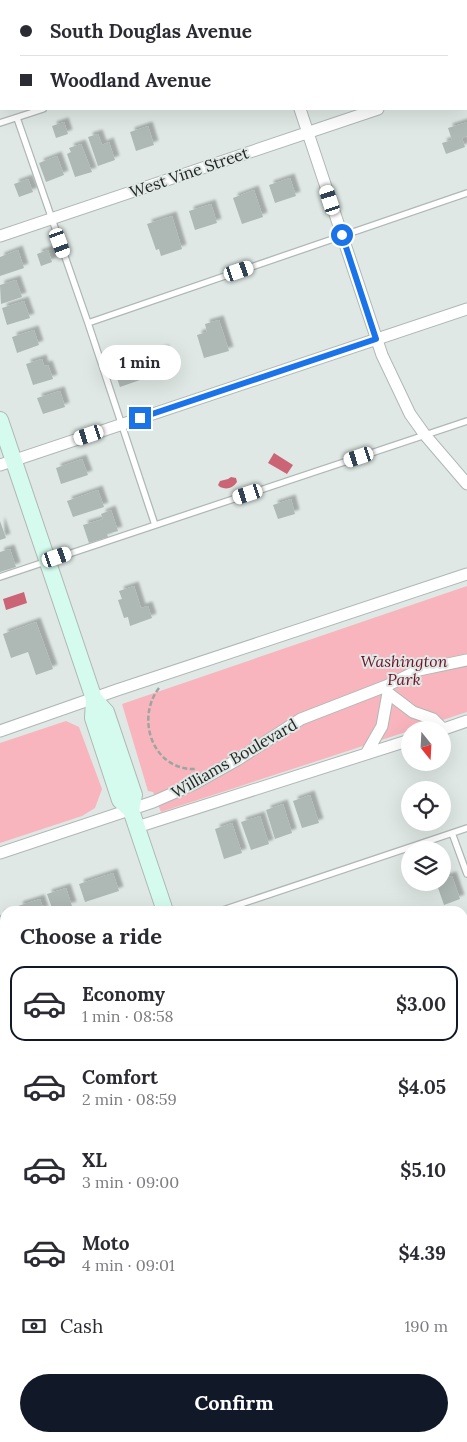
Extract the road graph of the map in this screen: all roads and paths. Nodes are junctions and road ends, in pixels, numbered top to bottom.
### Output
1 (40, 110) edge
2 (300, 110) edge
3 (375, 110) edge
4 (17, 118) junction
5 (0, 123) edge
6 (308, 132) junction
7 (467, 193) edge
8 (51, 219) junction
9 (342, 235) junction
10 (0, 236) edge
11 (467, 309) edge
12 (88, 323) junction
13 (376, 339) junction
14 (0, 420) edge
15 (467, 421) edge
16 (121, 424) junction
17 (425, 435) junction
18 (7, 463) edge
19 (467, 484) edge
20 (155, 525) junction
21 (47, 561) junction
22 (467, 574) edge
23 (0, 577) edge
24 (467, 660) edge
25 (161, 686) dead end
26 (387, 689) junction
27 (94, 699) junction
28 (435, 721) edge
29 (467, 722) edge
30 (451, 727) edge
31 (0, 731) edge
32 (401, 743) edge
33 (366, 754) junction
34 (202, 769) dead end
35 (131, 810) junction
36 (137, 827) junction
37 (467, 828) edge
38 (452, 833) junction
39 (0, 853) edge
40 (467, 874) edge
41 (163, 906) edge
42 (235, 906) edge

1 - 4 lane
2 - 6 street
3 - 6 street, West Vine Street
4 - 5 lane
4 - 8 lane
6 - 8 street, West Vine Street
6 - 9 street
7 - 9 lane
8 - 10 street, West Vine Street
8 - 12 lane
9 - 12 lane
9 - 13 street
11 - 13 street
12 - 16 lane
13 - 16 street
13 - 17 street
14 - 18 main road
15 - 17 lane
16 - 18 street
16 - 20 lane
17 - 19 street
17 - 20 lane
18 - 21 main road
20 - 21 lane
21 - 23 lane
21 - 27 main road
22 - 27 street
24 - 26 street, Williams Boulevard
25 - 34 path
26 - 28 street
26 - 33 street
26 - 35 street, Williams Boulevard
27 - 31 street
27 - 35 main road
29 - 30 street
32 - 33 street, Williams Boulevard
33 - 36 street, Williams Boulevard
35 - 36 main road
35 - 39 street, Williams Boulevard
36 - 41 main road
37 - 38 lane
38 - 40 lane
38 - 42 lane

